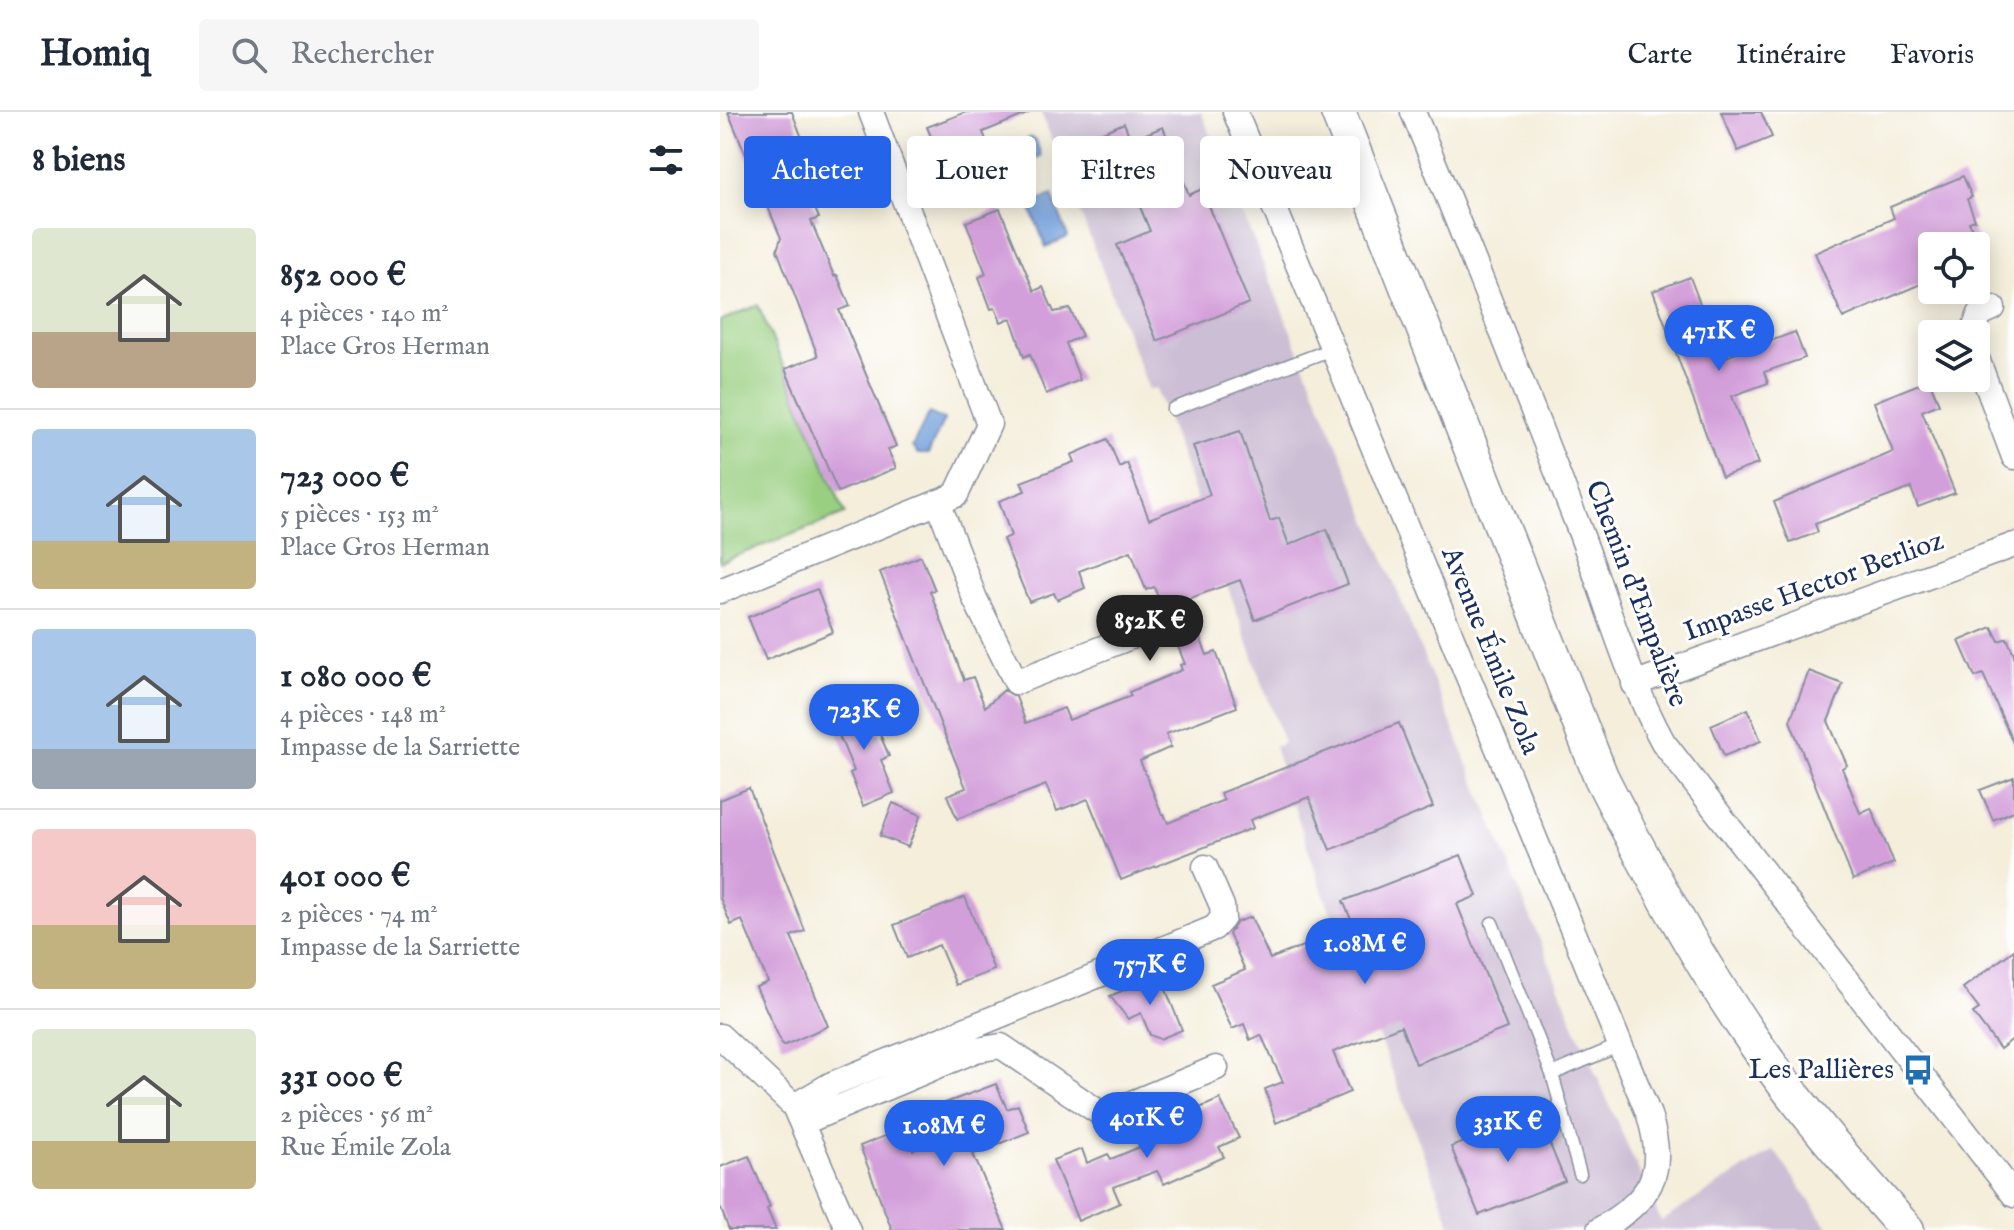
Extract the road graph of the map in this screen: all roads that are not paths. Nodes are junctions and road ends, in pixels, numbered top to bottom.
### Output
1 (871, 112) edge
2 (1235, 112) edge
3 (1338, 112) edge
4 (1413, 112) edge
5 (1993, 308) dead end
6 (1978, 320) edge
7 (1332, 349) junction
8 (1990, 392) edge
9 (1173, 409) dead end
10 (2014, 457) edge
11 (938, 502) junction
12 (2014, 545) edge
13 (720, 591) edge
14 (1133, 636) dead end
15 (1634, 684) junction
16 (1205, 867) dead end
17 (1492, 923) dead end
18 (720, 1036) edge
19 (1620, 1045) junction
20 (1216, 1068) dead end
21 (1552, 1074) junction
22 (798, 1114) junction
23 (1838, 1152) junction
24 (1580, 1174) dead end
25 (2014, 1195) edge
26 (1614, 1224) edge
27 (848, 1230) edge
28 (1886, 1230) edge
29 (1907, 1230) edge

1 - 11 street
2 - 7 street, Avenue Émile Zola
3 - 23 main road
4 - 15 street, Chemin d'Empalière
5 - 6 street
7 - 9 lane
7 - 19 street, Avenue Émile Zola
8 - 10 street
11 - 13 street
11 - 14 street
12 - 15 street, Impasse Hector Berlioz
15 - 25 street, Chemin d'Empalière
16 - 22 street
17 - 21 lane
18 - 22 street
19 - 21 lane
19 - 26 street, Avenue Émile Zola
20 - 22 street
21 - 24 lane
22 - 27 street
23 - 28 main road
23 - 29 main road

